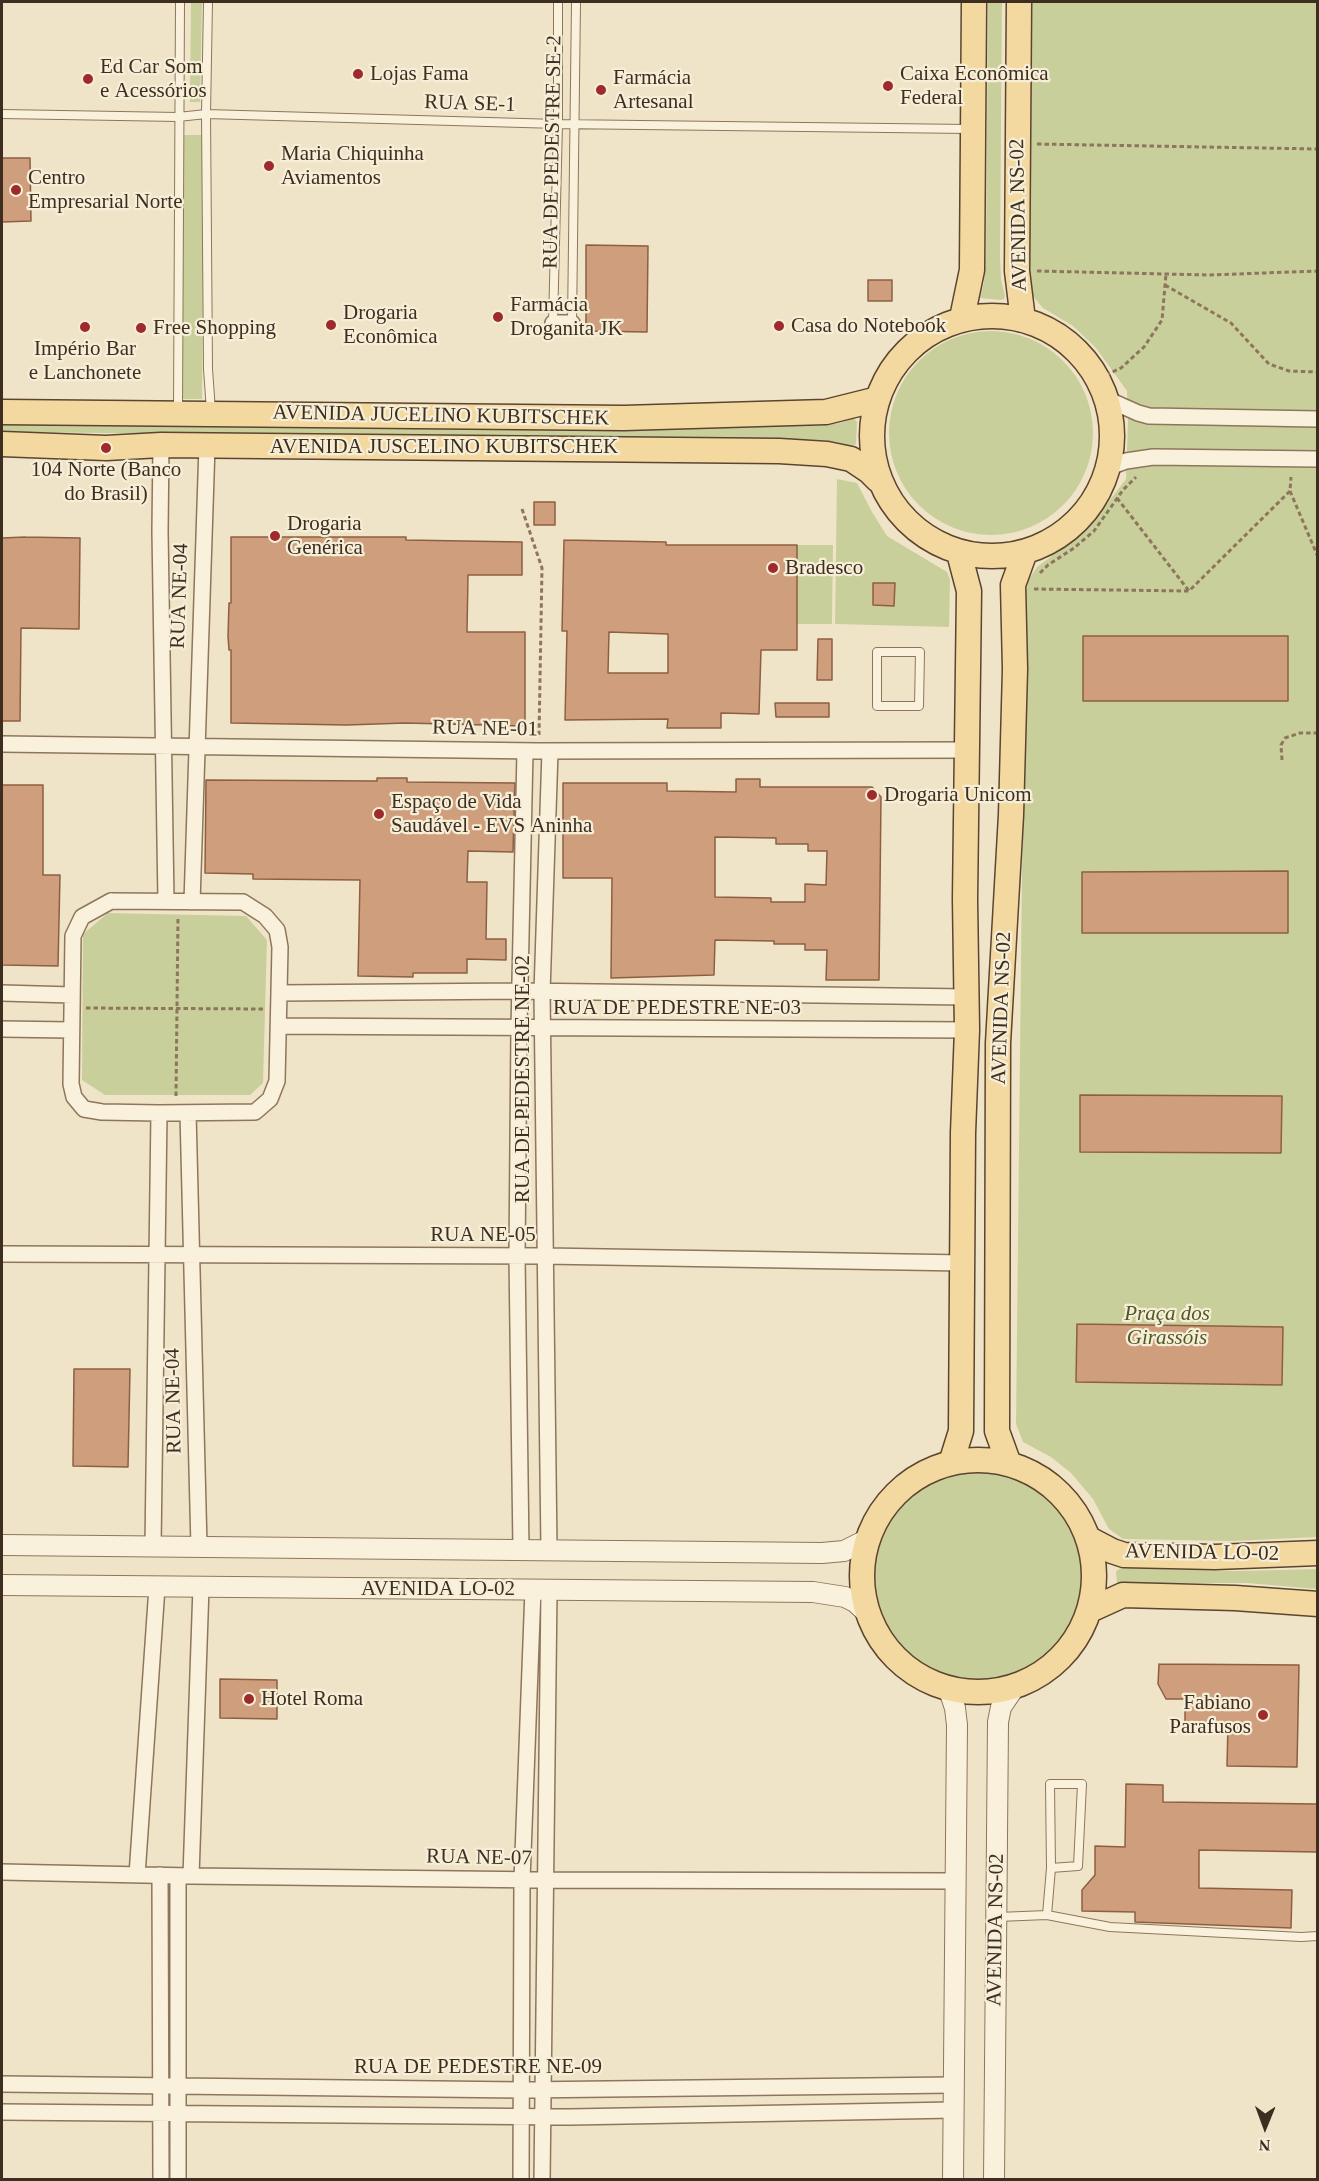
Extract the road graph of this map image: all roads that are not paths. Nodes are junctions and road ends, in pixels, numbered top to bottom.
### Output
1 (180, 2) edge
2 (208, 2) edge
3 (558, 2) edge
4 (576, 2) edge
5 (974, 2) edge
6 (1019, 2) edge
7 (2, 114) edge
8 (207, 114) junction
9 (178, 117) junction
10 (558, 124) junction
11 (574, 124) junction
12 (973, 129) junction
13 (962, 318) junction
14 (1023, 320) junction
15 (553, 323) joint
16 (572, 323) joint
17 (878, 399) junction
18 (1109, 400) junction
19 (2, 412) edge
20 (212, 412) junction
21 (178, 414) junction
22 (1317, 418) edge
23 (2, 444) edge
24 (161, 445) junction
25 (207, 446) junction
26 (1317, 459) edge
27 (1107, 468) junction
28 (878, 480) junction
29 (1025, 552) junction
30 (959, 553) junction
31 (877, 706) joint
32 (2, 744) edge
33 (165, 746) junction
34 (196, 747) junction
35 (968, 750) junction
36 (538, 751) junction
37 (179, 901) junction
38 (521, 991) junction
39 (542, 992) junction
40 (2, 993) edge
41 (280, 993) junction
42 (967, 997) junction
43 (72, 1001) junction
44 (279, 1026) junction
45 (519, 1028) junction
46 (543, 1028) junction
47 (2, 1029) edge
48 (72, 1030) junction
49 (967, 1030) junction
50 (159, 1113) junction
51 (182, 1113) junction
52 (2, 1254) edge
53 (158, 1255) junction
54 (192, 1255) junction
55 (545, 1256) junction
56 (517, 1257) junction
57 (964, 1263) junction
58 (951, 1462) junction
59 (1009, 1464) junction
60 (868, 1539) junction
61 (1089, 1539) junction
62 (2, 1545) edge
63 (153, 1546) junction
64 (199, 1547) junction
65 (521, 1550) junction
66 (549, 1550) junction
67 (1317, 1553) edge
68 (2, 1585) edge
69 (157, 1587) junction
70 (201, 1587) junction
71 (541, 1590) junction
72 (1317, 1604) edge
73 (1090, 1610) junction
74 (868, 1614) junction
75 (1016, 1685) junction
76 (948, 1687) junction
77 (1051, 1868) junction
78 (2, 1872) edge
79 (137, 1875) junction
80 (160, 1875) junction
81 (185, 1876) junction
82 (522, 1880) junction
83 (546, 1880) junction
84 (956, 1881) junction
85 (1047, 1915) junction
86 (996, 1917) junction
87 (1317, 1936) edge
88 (2, 2084) edge
89 (954, 2085) junction
90 (162, 2086) junction
91 (178, 2087) junction
92 (522, 2090) junction
93 (543, 2090) junction
94 (954, 2110) junction
95 (2, 2112) edge
96 (161, 2112) junction
97 (178, 2113) junction
98 (521, 2116) junction
99 (543, 2116) junction
100 (161, 2180) edge
101 (178, 2180) edge
102 (521, 2180) edge
103 (542, 2180) edge
104 (953, 2180) edge
105 (994, 2180) edge

1 - 9 lane
2 - 8 lane
3 - 10 lane, RUA DE PEDESTRE SE-2
4 - 11 lane, RUA DE PEDESTRE SE-2
5 - 12 main road
6 - 14 main road, AVENIDA NS-02
7 - 9 lane, RUA SE-1
8 - 9 lane, RUA SE-1
8 - 10 lane, RUA SE-1
8 - 20 lane
9 - 21 lane
10 - 11 lane, RUA SE-1
10 - 15 lane, RUA DE PEDESTRE SE-2
11 - 12 lane, RUA SE-1
11 - 16 lane, RUA DE PEDESTRE SE-2
12 - 13 main road
13 - 14 main road
13 - 17 main road
14 - 18 main road
15 - 16 street, RUA DE PEDESTRE SE-2
17 - 20 main road, AVENIDA JUCELINO KUBITSCHEK
17 - 28 main road
18 - 22 street
18 - 27 main road
19 - 21 main road, AVENIDA JUCELINO KUBITSCHEK
20 - 21 main road, AVENIDA JUCELINO KUBITSCHEK
23 - 24 main road, AVENIDA JUSCELINO KUBITSCHEK
24 - 25 main road, AVENIDA JUSCELINO KUBITSCHEK
24 - 33 street, RUA NE-04
25 - 28 main road, AVENIDA JUSCELINO KUBITSCHEK
25 - 34 street, RUA NE-04
26 - 27 street
27 - 29 main road
28 - 30 main road
29 - 30 main road
29 - 59 main road, AVENIDA NS-02
30 - 35 main road, AVENIDA NS-02
31 - 31 lane
32 - 33 street, RUA NE-01
33 - 34 street, RUA NE-01
33 - 37 street, RUA NE-04
34 - 36 street, RUA NE-01
34 - 37 street, RUA NE-04
35 - 36 street, RUA NE-01
35 - 42 main road, AVENIDA NS-02
36 - 38 street, RUA DE PEDESTRE NE-02
36 - 39 street, RUA DE PEDESTRE NE-02
37 - 41 street
37 - 43 street
38 - 39 street, RUA DE PEDESTRE NE-03
38 - 41 street, RUA DE PEDESTRE NE-03
38 - 45 street, RUA DE PEDESTRE NE-02
39 - 42 street, RUA DE PEDESTRE NE-03
39 - 46 street, RUA DE PEDESTRE NE-02
40 - 43 street
41 - 44 street
42 - 49 main road, AVENIDA NS-02
43 - 48 street
44 - 45 street, RUA DE PEDESTRE NE-03
44 - 51 street
45 - 46 street, RUA DE PEDESTRE NE-03
45 - 56 street, RUA DE PEDESTRE NE-02
46 - 49 street, RUA DE PEDESTRE NE-03
46 - 55 street, RUA DE PEDESTRE NE-02
47 - 48 street
48 - 50 street
49 - 57 main road, AVENIDA NS-02
50 - 51 street
50 - 53 street, RUA NE-04
51 - 54 street, RUA NE-04
52 - 53 street, RUA NE-05
53 - 54 street, RUA NE-05
53 - 63 street, RUA NE-04
54 - 56 street, RUA NE-05
54 - 64 street, RUA NE-04
55 - 56 street, RUA NE-05
55 - 57 street, RUA NE-05
55 - 66 street, RUA DE PEDESTRE NE-02
56 - 65 street, RUA DE PEDESTRE NE-02
57 - 58 main road, AVENIDA NS-02
58 - 59 main road
58 - 60 main road
59 - 61 main road
60 - 66 street, AVENIDA LO-02
60 - 74 main road
61 - 67 main road, AVENIDA LO-02
61 - 73 main road
62 - 63 street, AVENIDA LO-02
63 - 64 street, AVENIDA LO-02
64 - 65 street, AVENIDA LO-02
65 - 66 street, AVENIDA LO-02
68 - 69 street, AVENIDA LO-02
69 - 70 street, AVENIDA LO-02
69 - 79 street
70 - 71 street, AVENIDA LO-02
70 - 81 street
71 - 74 street, AVENIDA LO-02
71 - 82 street
71 - 83 street
72 - 73 main road, AVENIDA LO-02
73 - 75 main road
74 - 76 main road
75 - 76 main road
75 - 86 street, AVENIDA NS-02
76 - 84 street, AVENIDA NS-02
77 - 77 lane
77 - 85 lane
78 - 79 street, RUA NE-07
79 - 80 street, RUA NE-07
80 - 81 street, RUA NE-07
80 - 90 street
81 - 82 street, RUA NE-07
81 - 91 street
82 - 83 street, RUA NE-07
82 - 92 street
83 - 84 street, RUA NE-07
83 - 93 street
84 - 89 street, AVENIDA NS-02
85 - 86 lane
85 - 87 lane
86 - 105 street, AVENIDA NS-02
88 - 90 street, RUA DE PEDESTRE NE-09
89 - 93 street, RUA DE PEDESTRE NE-09
89 - 94 street, AVENIDA NS-02
90 - 91 street, RUA DE PEDESTRE NE-09
90 - 96 street
91 - 92 street, RUA DE PEDESTRE NE-09
91 - 97 street
92 - 93 street, RUA DE PEDESTRE NE-09
92 - 98 street
93 - 99 street
94 - 99 street
94 - 104 street, AVENIDA NS-02
95 - 96 street
96 - 97 street
96 - 100 street
97 - 98 street
97 - 101 street
98 - 99 street
98 - 102 street
99 - 103 street

